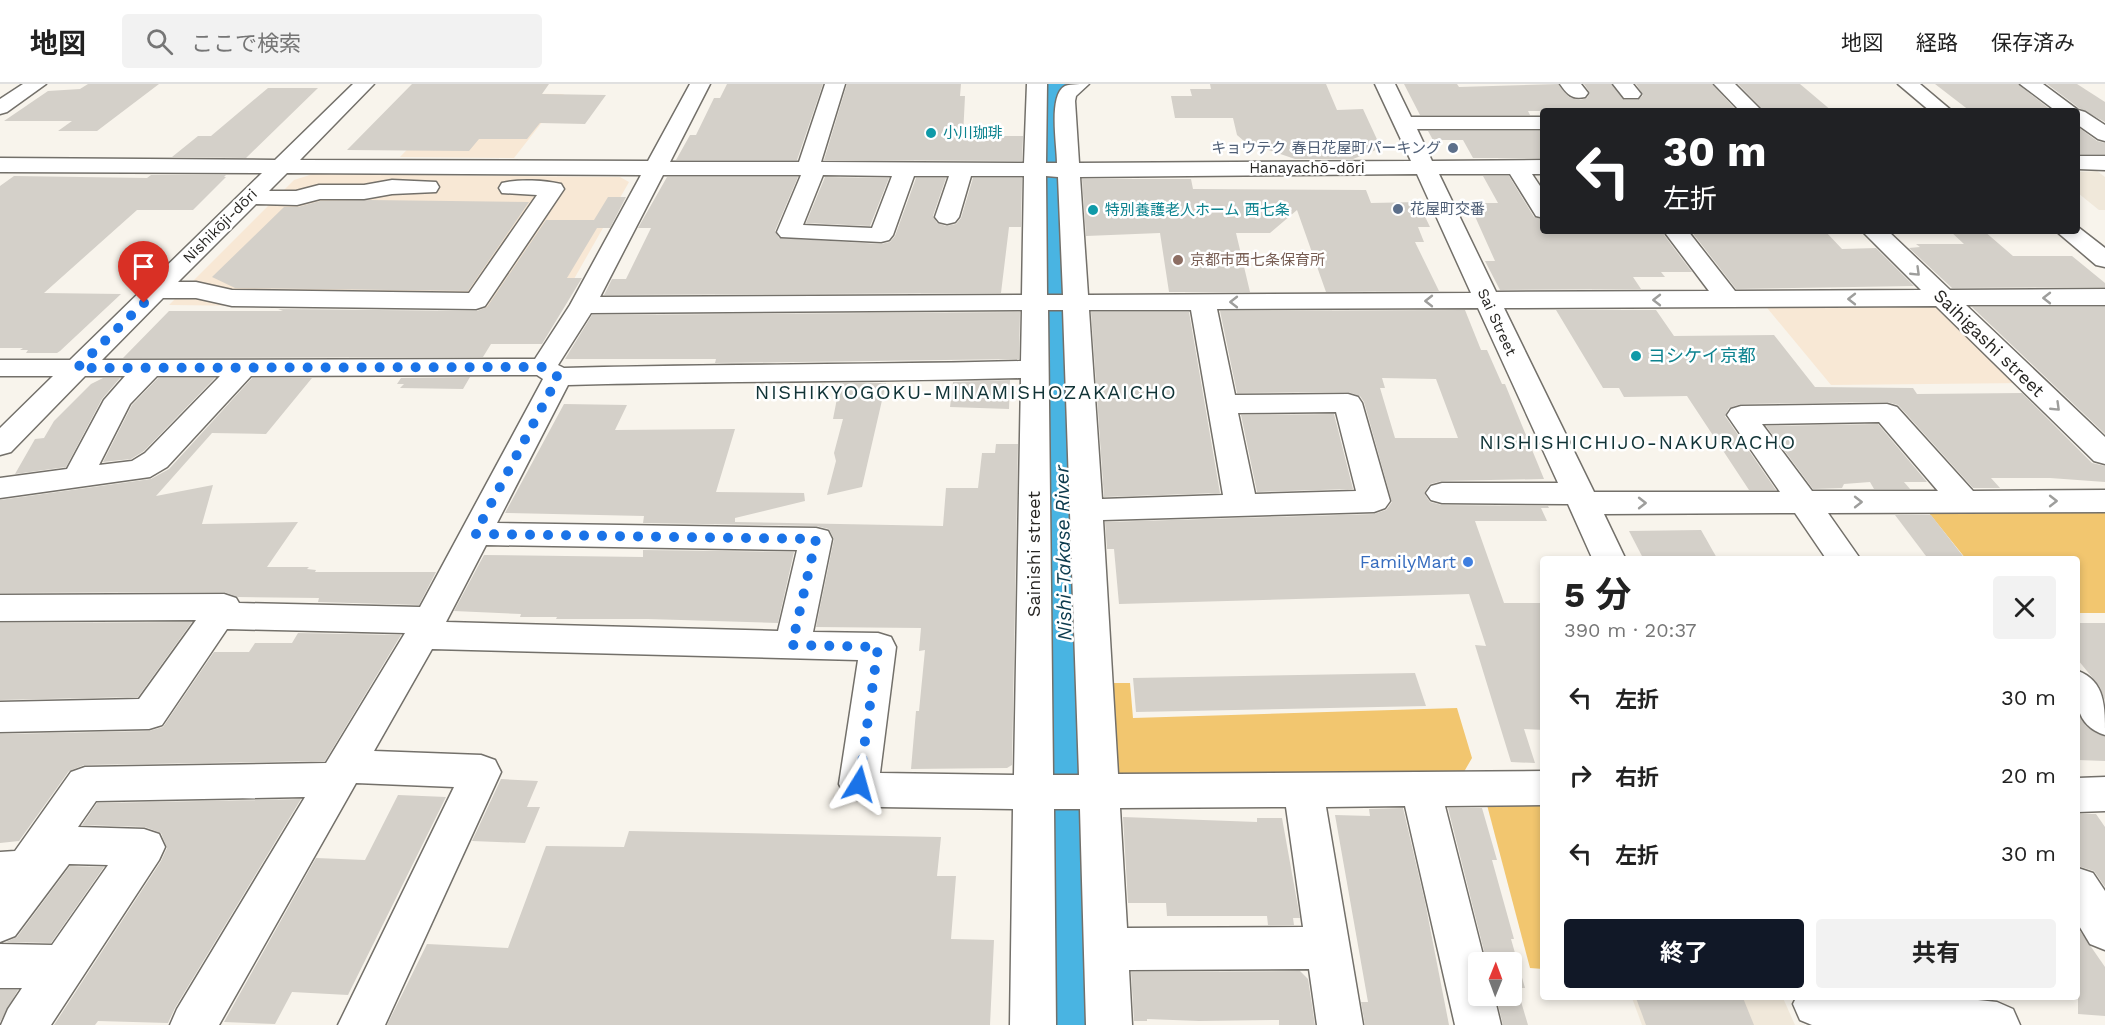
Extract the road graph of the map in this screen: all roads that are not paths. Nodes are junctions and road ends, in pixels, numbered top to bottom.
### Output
1 (36, 84) edge
2 (364, 84) edge
3 (700, 84) edge
4 (835, 84) edge
5 (1037, 84) edge
6 (1078, 84) edge
7 (1385, 84) edge
8 (1724, 84) edge
9 (2030, 84) edge
10 (1900, 87) edge
11 (0, 108) edge
12 (1749, 108) edge
13 (1915, 108) edge
14 (1937, 108) edge
15 (2066, 108) edge
16 (2080, 118) edge
17 (1404, 123) junction
18 (1540, 123) edge
19 (2105, 135) edge
20 (2080, 163) edge
21 (2105, 163) edge
22 (0, 165) edge
23 (280, 165) junction
24 (655, 167) junction
25 (1425, 167) junction
26 (1518, 167) junction
27 (1540, 167) edge
28 (812, 169) junction
29 (906, 169) junction
30 (962, 170) junction
31 (1053, 170) junction
32 (248, 197) junction
33 (1540, 204) edge
34 (947, 217) dead end
35 (2080, 217) edge
36 (1678, 234) dead end
37 (1877, 234) edge
38 (2072, 234) edge
39 (2105, 236) edge
40 (2105, 260) edge
41 (158, 290) junction
42 (2105, 297) edge
43 (1943, 298) junction
44 (1728, 300) junction
45 (1487, 301) junction
46 (1036, 302) junction
47 (1075, 302) junction
48 (1203, 302) junction
49 (583, 305) junction
50 (0, 368) edge
51 (77, 368) junction
52 (149, 368) junction
53 (243, 368) junction
54 (1035, 369) junction
55 (551, 372) junction
56 (1222, 404) junction
57 (0, 445) edge
58 (2105, 454) edge
59 (78, 477) junction
60 (0, 488) edge
61 (1442, 492) dead end
62 (1581, 499) junction
63 (1964, 501) junction
64 (2105, 501) edge
65 (1804, 502) junction
66 (1241, 506) junction
67 (1087, 510) junction
68 (475, 534) junction
69 (1608, 556) edge
70 (1842, 556) edge
71 (0, 608) edge
72 (217, 616) junction
73 (426, 627) junction
74 (792, 645) junction
75 (2080, 688) edge
76 (0, 717) edge
77 (2105, 720) edge
78 (342, 773) junction
79 (1540, 788) edge
80 (1421, 789) junction
81 (1303, 790) junction
82 (1099, 791) junction
83 (1033, 792) junction
84 (0, 871) edge
85 (2080, 891) edge
86 (0, 922) edge
87 (2105, 929) edge
88 (1328, 948) junction
89 (1107, 949) junction
90 (0, 966) edge
91 (64, 967) junction
92 (1818, 1009) edge
93 (1986, 1018) edge
94 (24, 1025) edge
95 (192, 1025) edge
96 (361, 1025) edge
97 (1033, 1025) edge
98 (1109, 1025) edge
99 (1340, 1025) edge
100 (1478, 1025) edge

1 - 11 street
2 - 23 street, Nishikōji-dōri
3 - 24 street
4 - 28 street
5 - 31 street, Sainishi street
6 - 31 street
7 - 17 street, Sai Street
8 - 12 street
9 - 15 street
10 - 13 street
10 - 14 street
16 - 19 street
17 - 18 street
17 - 25 street, Sai Street
20 - 21 street
22 - 23 street, Hanayachō-dōri
23 - 24 street, Hanayachō-dōri
23 - 32 street, Nishikōji-dōri
24 - 28 street, Hanayachō-dōri
24 - 49 street
25 - 26 street, Hanayachō-dōri
25 - 31 street, Hanayachō-dōri
25 - 45 street, Sai Street
26 - 27 street, Hanayachō-dōri
26 - 33 street
28 - 29 street, Hanayachō-dōri
28 - 29 street
29 - 30 street, Hanayachō-dōri
30 - 31 street, Hanayachō-dōri
30 - 34 street
31 - 46 street, Sainishi street
31 - 47 street
32 - 41 street, Nishikōji-dōri
32 - 41 street
35 - 39 street
36 - 44 street
37 -> 43 street, Saihigashi street
38 - 40 street
41 - 51 street, Nishikōji-dōri
42 -> 43 street
43 -> 44 street
43 -> 58 street, Saihigashi street
44 -> 45 street
45 -> 48 street
45 - 62 street, Sai Street
46 - 47 street
46 - 49 street
46 - 54 street, Sainishi street
47 - 48 street
47 - 67 street
48 - 56 street
49 - 55 street
50 - 51 street
51 - 52 street
51 - 57 street, Nishikōji-dōri
52 - 53 street
52 - 59 street
53 - 55 street
53 - 59 street
54 - 55 street
54 - 83 street, Sainishi street
55 - 68 street
56 - 66 street
56 - 66 street
59 - 60 street
61 - 62 street
62 -> 65 street
62 - 69 street, Sai Street
63 -> 64 street
65 -> 63 street
63 - 65 street
65 - 70 street
66 - 67 street
67 - 82 street
68 - 73 street
68 - 74 street
71 - 72 street
72 - 73 street
72 - 76 street
73 - 74 street
73 - 78 street
74 - 83 street
75 - 77 street
78 - 84 street
78 - 95 street
78 - 96 street
79 - 80 street
80 - 81 street
80 - 100 street
81 - 82 street
81 - 88 street
82 - 83 street
82 - 89 street
83 - 97 street, Sainishi street
85 - 87 street
86 - 91 street
88 - 89 street
88 - 99 street
89 - 98 street
90 - 91 street
91 - 94 street
92 - 93 street

